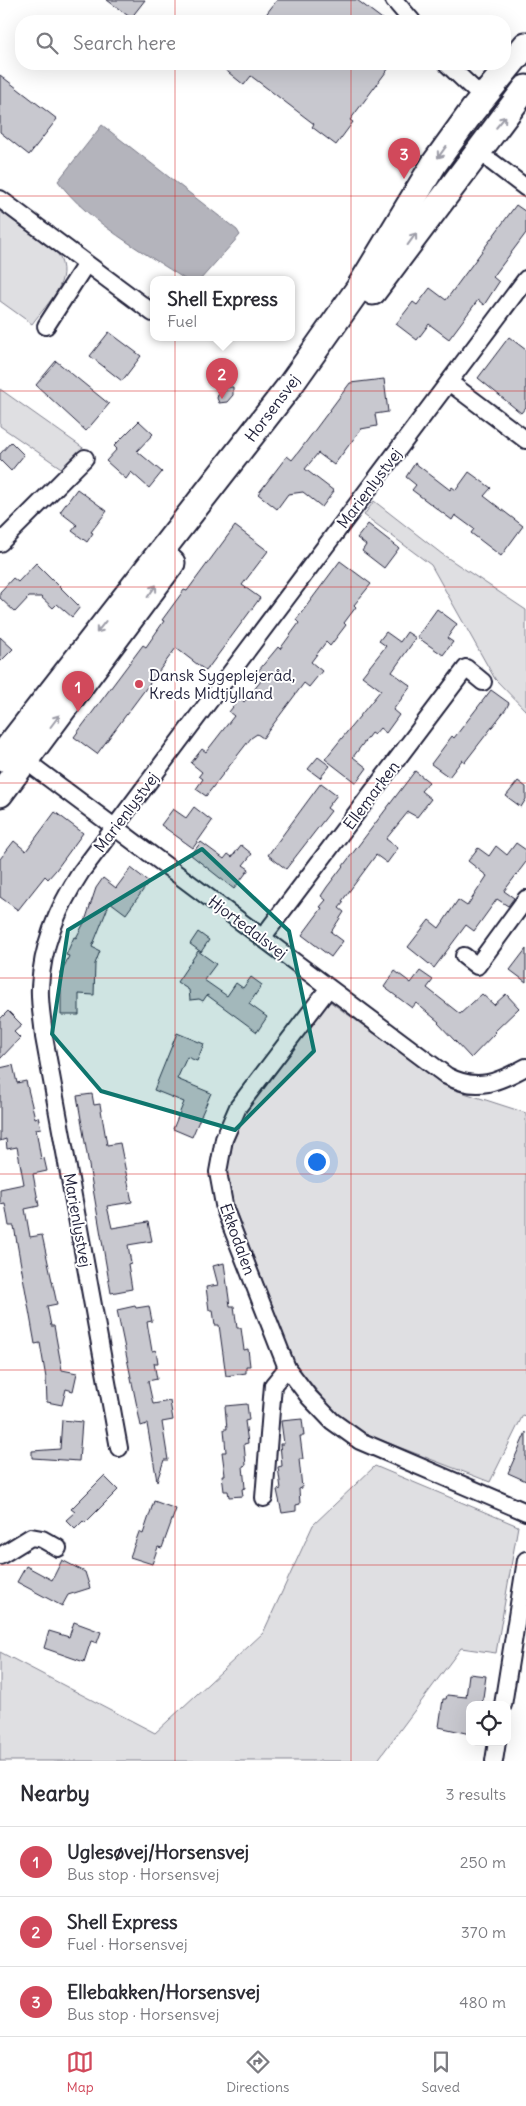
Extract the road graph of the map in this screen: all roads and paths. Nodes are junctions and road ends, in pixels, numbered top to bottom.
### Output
1 (394, 0) edge
2 (407, 15) edge
3 (526, 45) edge
4 (511, 63) edge
5 (526, 69) edge
6 (453, 70) edge
7 (506, 70) edge
8 (526, 88) edge
9 (483, 98) junction
10 (492, 162) joint
11 (526, 188) edge
12 (0, 199) edge
13 (429, 216) junction
14 (86, 264) junction
15 (526, 279) edge
16 (150, 310) edge
17 (46, 326) dead end
18 (449, 382) junction
19 (526, 440) edge
20 (85, 458) dead end
21 (0, 543) edge
22 (483, 682) dead end
23 (10, 752) edge
24 (0, 794) edge
25 (115, 826) junction
26 (526, 899) edge
27 (262, 938) junction
28 (464, 956) dead end
29 (328, 989) junction
30 (526, 1067) edge
31 (287, 1368) junction
32 (119, 1448) dead end
33 (264, 1498) dead end
34 (526, 1512) edge
35 (58, 1548) dead end
36 (0, 1556) edge
37 (526, 1560) edge
38 (504, 1701) edge
39 (496, 1746) edge
40 (494, 1761) edge

1 - 2 street
3 - 4 main road, Horsensvej
5 - 9 main road
6 - 9 street
7 - 9 main road, Horsensvej
13 -> 8 main road, Horsensvej
9 - 13 main road
9 -> 23 main road, Horsensvej
10 - 11 street
10 - 13 main road
12 - 14 street
23 -> 13 main road, Horsensvej
14 - 16 street
14 - 17 street
15 - 18 street, Marienlystvej
18 - 19 street
18 - 25 street, Marienlystvej
20 - 21 street
22 - 27 street, Ellemarken
23 - 24 main road, Horsensvej
23 - 25 street, Hjortedalsvej
25 - 27 street, Hjortedalsvej
25 - 32 street, Marienlystvej
26 - 28 street
27 - 29 street, Hjortedalsvej
29 - 30 street, Hjortedalsvej
29 - 31 street, Ekkodalen
31 - 33 street
31 - 34 street, Ekkodalen
35 - 36 street
37 - 38 street
39 - 40 street

